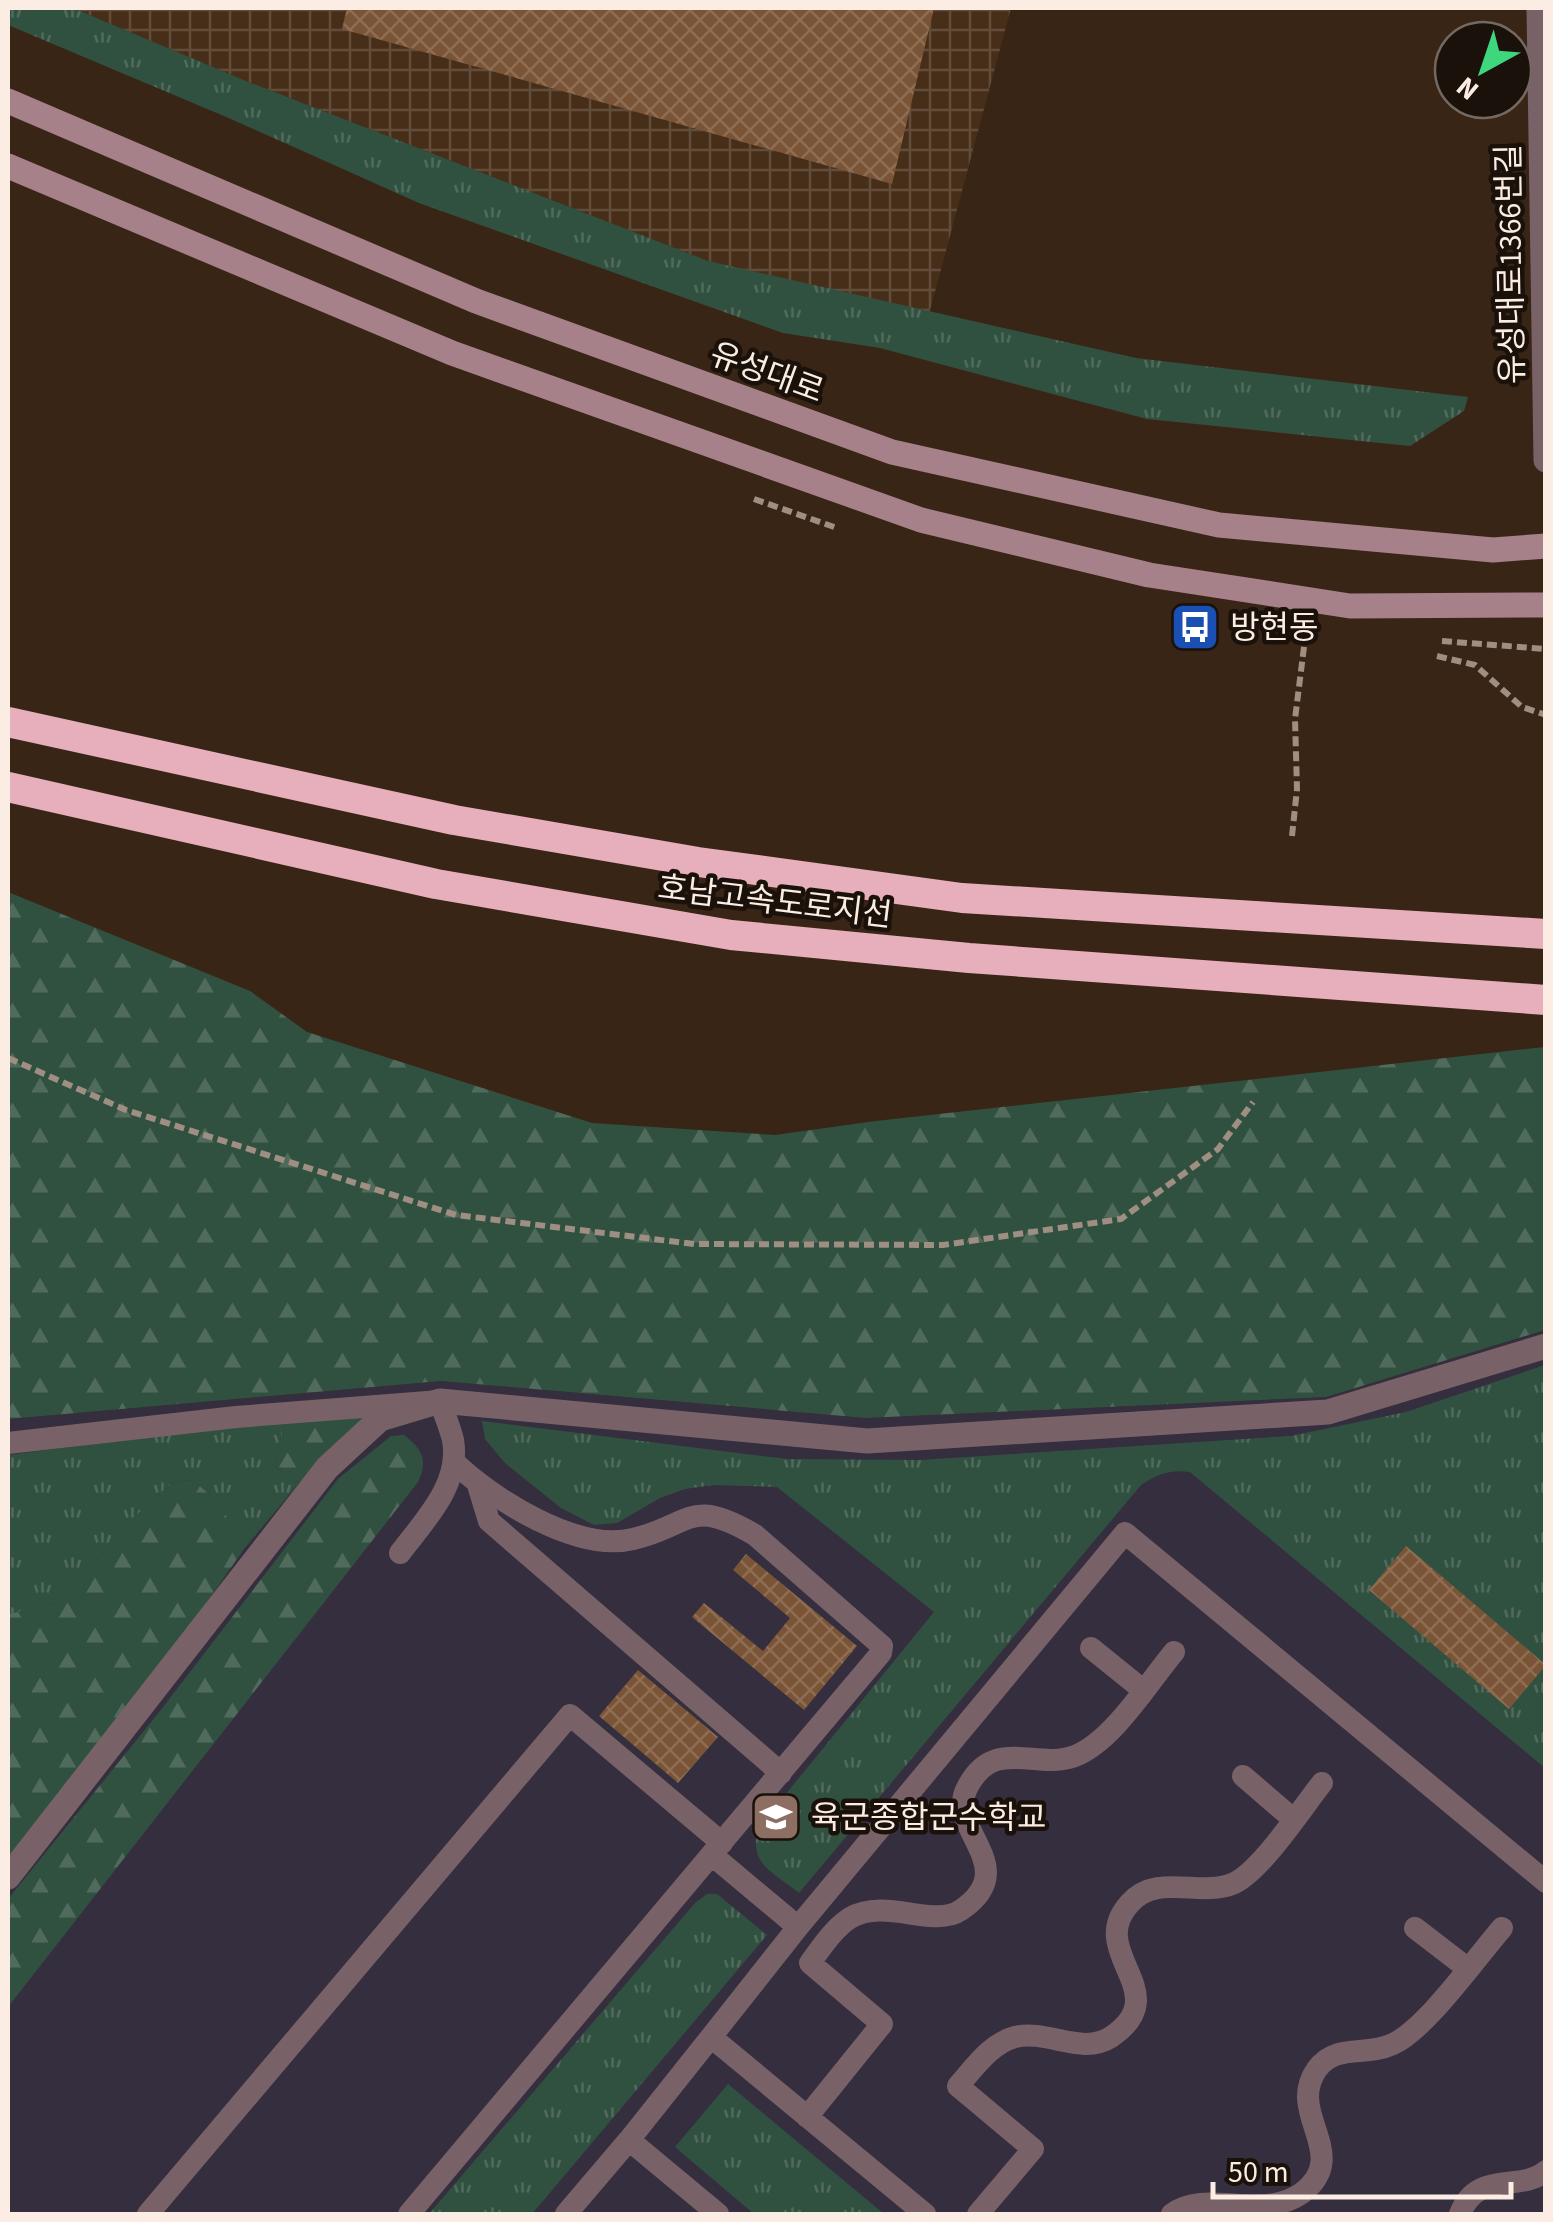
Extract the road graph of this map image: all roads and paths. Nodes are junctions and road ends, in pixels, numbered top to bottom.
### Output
1 (1539, 8) edge
2 (8, 101) edge
3 (8, 166) edge
4 (1546, 460) edge
5 (1546, 546) edge
6 (1308, 599) junction
7 (1546, 605) edge
8 (1436, 656) dead end
9 (1546, 714) edge
10 (8, 722) edge
11 (8, 787) edge
12 (1292, 836) dead end
13 (1546, 934) edge
14 (1546, 1000) edge
15 (8, 1058) edge
16 (1253, 1102) dead end
17 (1546, 1346) edge
18 (440, 1401) junction
19 (8, 1443) edge
20 (454, 1462) junction
21 (478, 1485) junction
22 (400, 1553) dead end
23 (1092, 1648) dead end
24 (1174, 1652) dead end
25 (1143, 1690) junction
26 (781, 1773) junction
27 (1243, 1776) dead end
28 (1322, 1783) dead end
29 (1293, 1819) junction
30 (717, 1849) junction
31 (8, 1876) edge
32 (1546, 1882) edge
33 (798, 1927) junction
34 (1415, 1928) dead end
35 (1502, 1928) dead end
36 (1467, 1968) junction
37 (711, 2037) junction
38 (807, 2117) junction
39 (629, 2140) junction
40 (1546, 2171) edge
41 (148, 2214) edge
42 (409, 2214) edge
43 (566, 2214) edge
44 (718, 2214) edge
45 (926, 2214) edge
46 (978, 2214) edge
47 (1172, 2214) edge
48 (1460, 2214) edge

1 - 4 street, 유성대로1366번길
2 - 5 main road, 유성대로
3 - 6 main road
6 - 7 main road
6 - 12 path
8 - 9 path
10 - 13 highway, 호남고속도로지선
11 - 14 highway, 호남고속도로지선
15 - 16 path
17 - 18 street
18 - 19 lane
18 - 20 lane
18 - 31 street
20 - 21 lane
20 - 22 lane
21 - 26 lane
21 - 26 lane
23 - 25 lane
24 - 25 lane
25 - 38 lane
26 - 30 lane
27 - 29 lane
28 - 29 lane
29 - 46 lane
30 - 33 lane
30 - 41 lane
30 - 42 lane
32 - 33 lane
33 - 37 lane
34 - 36 lane
35 - 36 lane
36 - 47 lane
37 - 38 lane
37 - 39 lane
38 - 45 lane
39 - 43 lane
39 - 44 lane
40 - 48 lane

